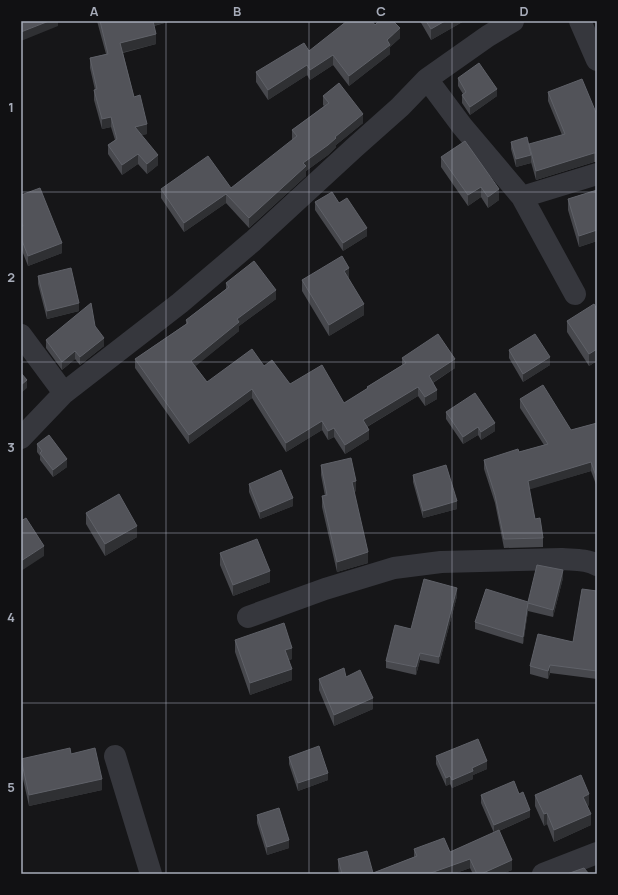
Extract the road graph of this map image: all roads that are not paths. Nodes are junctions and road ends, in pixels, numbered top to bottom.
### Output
1 (513, 21) edge
2 (580, 21) edge
3 (597, 60) edge
4 (427, 79) junction
5 (597, 174) edge
6 (522, 197) junction
7 (575, 294) dead end
8 (21, 335) edge
9 (64, 393) junction
10 (21, 438) edge
11 (597, 565) edge
12 (248, 617) dead end
13 (115, 756) dead end
14 (597, 853) edge
15 (151, 874) edge
16 (544, 874) edge

1 - 4 street
2 - 3 street
4 - 6 street
4 - 9 street
5 - 6 street
6 - 7 street
8 - 9 street
9 - 10 street
11 - 12 street
13 - 15 street
14 - 16 street

